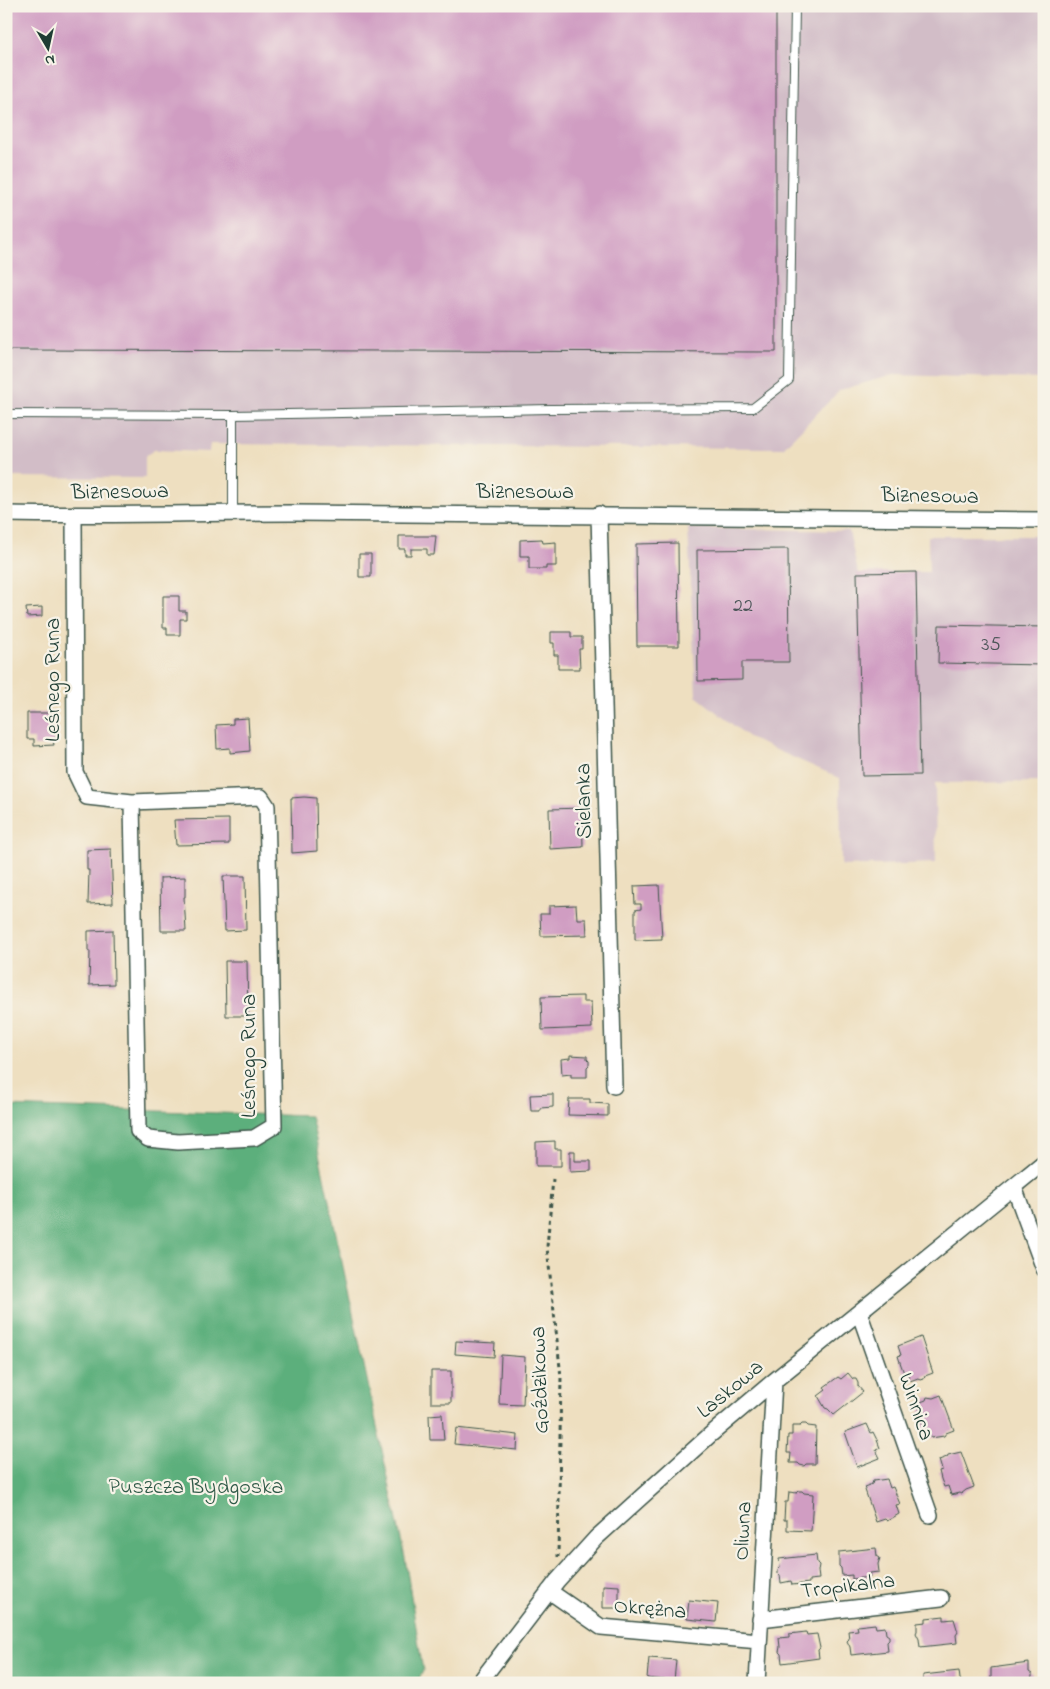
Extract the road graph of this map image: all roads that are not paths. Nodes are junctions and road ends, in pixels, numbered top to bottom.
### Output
1 (795, 6) edge
2 (6, 414) edge
3 (233, 415) junction
4 (233, 513) junction
5 (6, 514) edge
6 (599, 514) junction
7 (74, 515) junction
8 (1044, 520) edge
9 (132, 802) junction
10 (614, 1086) dead end
11 (1044, 1162) edge
12 (1014, 1187) junction
13 (1044, 1269) edge
14 (859, 1312) junction
15 (774, 1381) junction
16 (930, 1515) dead end
17 (553, 1586) junction
18 (941, 1598) dead end
19 (760, 1620) junction
20 (759, 1641) junction
21 (479, 1683) edge
22 (757, 1683) edge

1 - 3 lane
2 - 3 lane
3 - 4 lane
4 - 6 street, Biznesowa
4 - 7 street, Biznesowa
5 - 7 street, Biznesowa
6 - 8 street, Biznesowa
6 - 10 street, Sielanka
7 - 9 street, Leśnego Runa
9 - 9 street, Leśnego Runa
11 - 12 street, Laskowa
12 - 13 street
12 - 14 street, Laskowa
14 - 15 street, Laskowa
14 - 16 street, Winnica
15 - 17 street, Laskowa
15 - 19 street, Oliwna
17 - 20 street, Okrężna
17 - 21 street, Laskowa
18 - 19 street, Tropikalna
19 - 20 street, Oliwna
20 - 22 street, Oliwna

